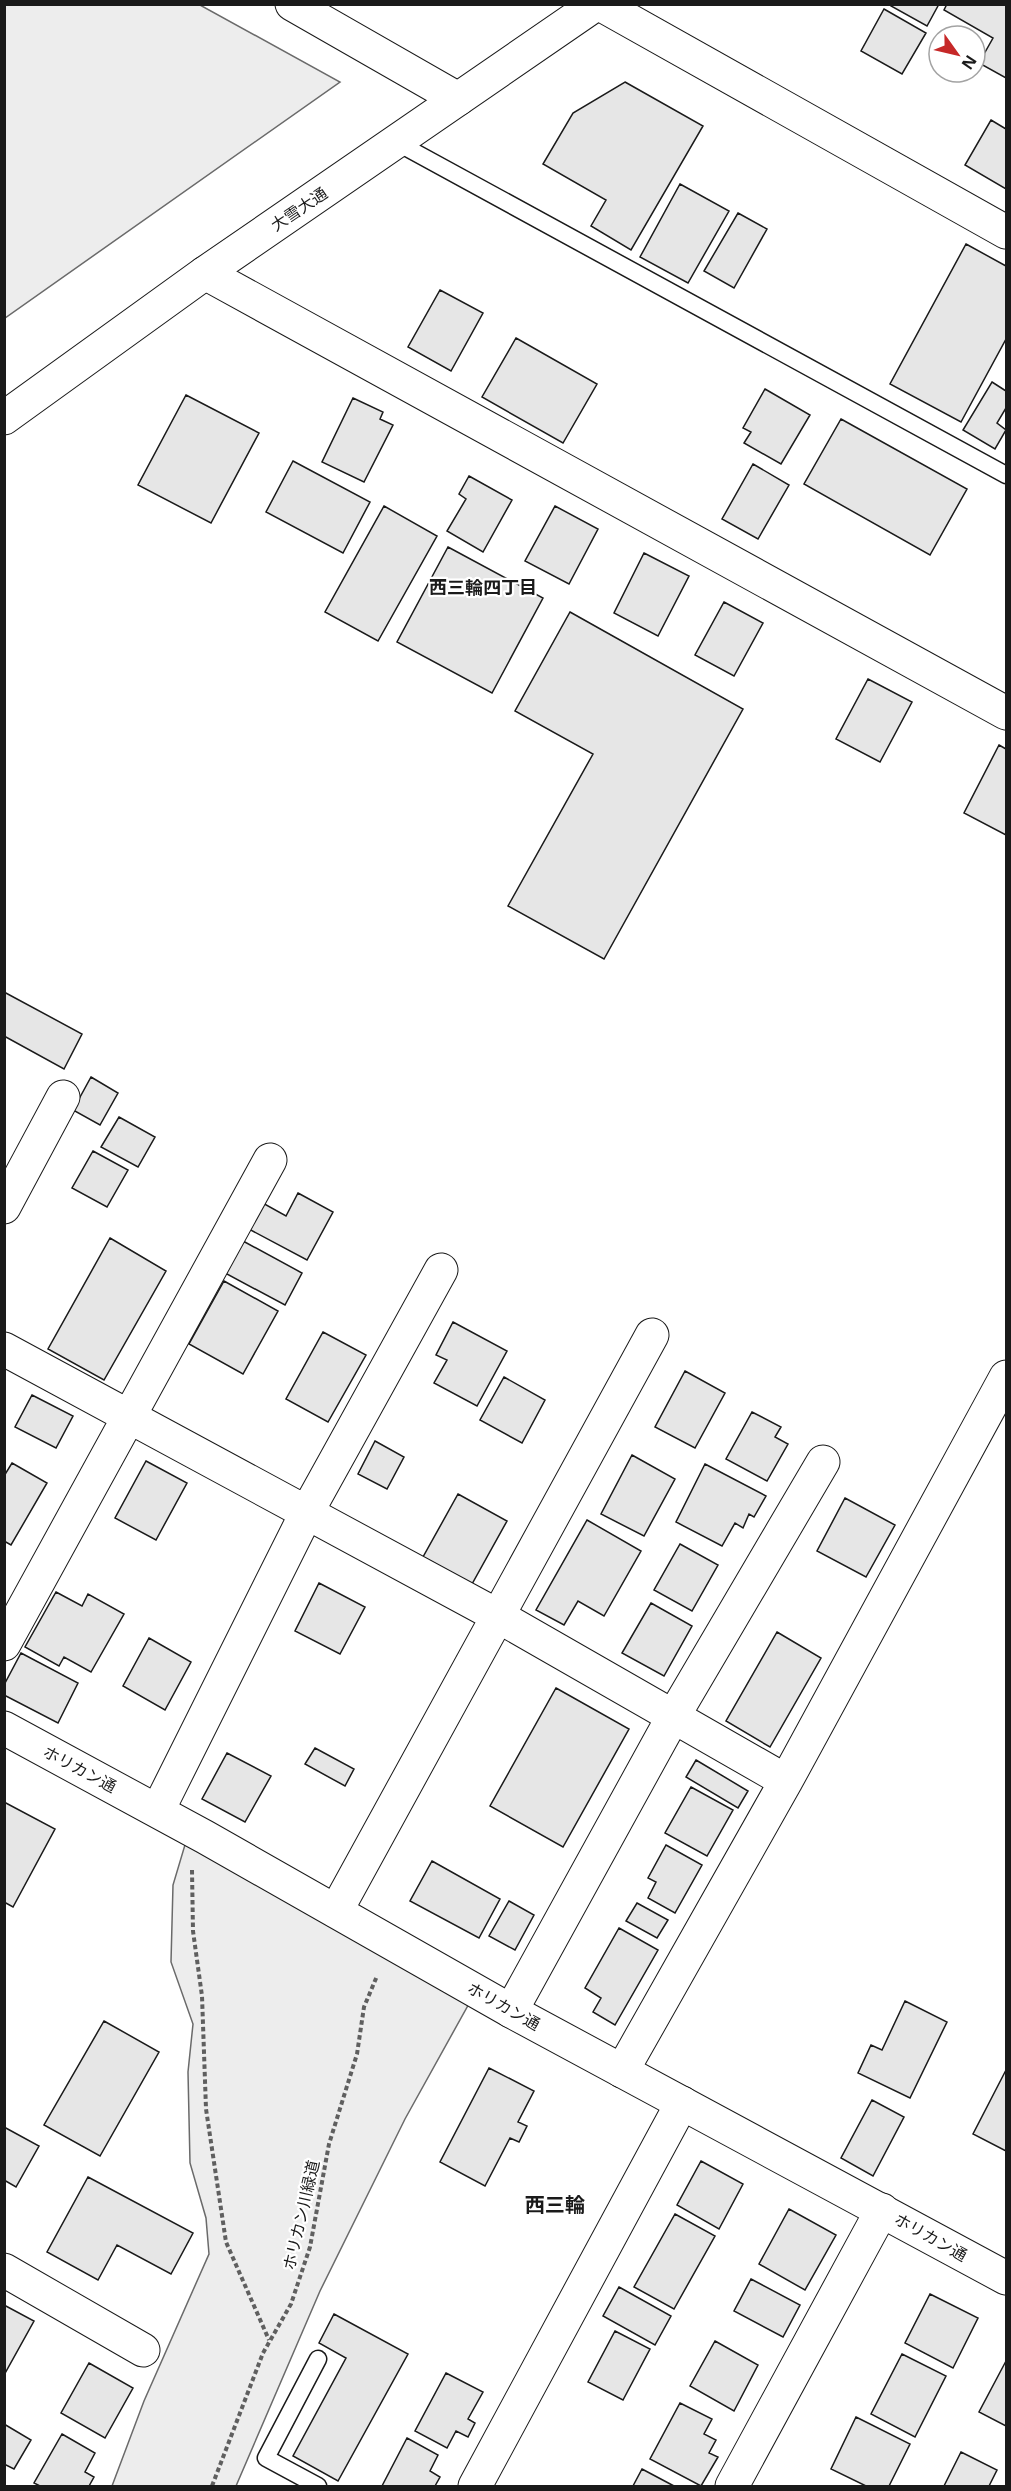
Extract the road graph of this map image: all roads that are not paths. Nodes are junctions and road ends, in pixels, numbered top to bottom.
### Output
1 (292, 4) edge
2 (598, 4) edge
3 (458, 99) junction
4 (396, 142) junction
5 (1006, 232) edge
6 (205, 273) junction
7 (4, 418) edge
8 (1006, 475) edge
9 (1006, 713) edge
10 (63, 1097) dead end
11 (270, 1160) dead end
12 (4, 1207) edge
13 (441, 1270) dead end
14 (652, 1335) dead end
15 (4, 1349) edge
16 (1006, 1377) edge
17 (128, 1416) junction
18 (823, 1462) dead end
19 (307, 1512) junction
20 (498, 1616) junction
21 (4, 1644) edge
22 (674, 1717) junction
23 (4, 1728) edge
24 (786, 1781) junction
25 (158, 1810) junction
26 (336, 1911) junction
27 (511, 2011) junction
28 (622, 2071) junction
29 (682, 2103) junction
30 (882, 2210) junction
31 (4, 2270) edge
32 (1006, 2278) edge
33 (143, 2350) dead end
34 (318, 2359) dead end
35 (318, 2487) edge
36 (476, 2487) edge
37 (732, 2487) edge

1 - 3 main road
2 - 3 main road, 大雪大通
2 - 5 main road
3 - 4 main road, 大雪大通
4 - 6 main road, 大雪大通
4 - 8 lane
6 - 7 main road, 大雪大通
6 - 9 main road
10 - 12 main road
11 - 17 main road
13 - 19 main road
14 - 20 main road
15 - 17 main road
16 - 24 main road
17 - 19 main road
17 - 21 main road
18 - 22 main road
19 - 20 main road
19 - 25 main road
20 - 22 main road
20 - 26 main road
22 - 24 main road
22 - 27 main road
23 - 25 main road, ホリカン通
24 - 28 main road
25 - 26 main road, ホリカン通
26 - 27 main road, ホリカン通
27 - 28 main road, ホリカン通
28 - 29 main road, ホリカン通
29 - 30 main road, ホリカン通
29 - 36 main road
30 - 32 main road, ホリカン通
30 - 37 main road
31 - 33 main road
34 - 35 lane

